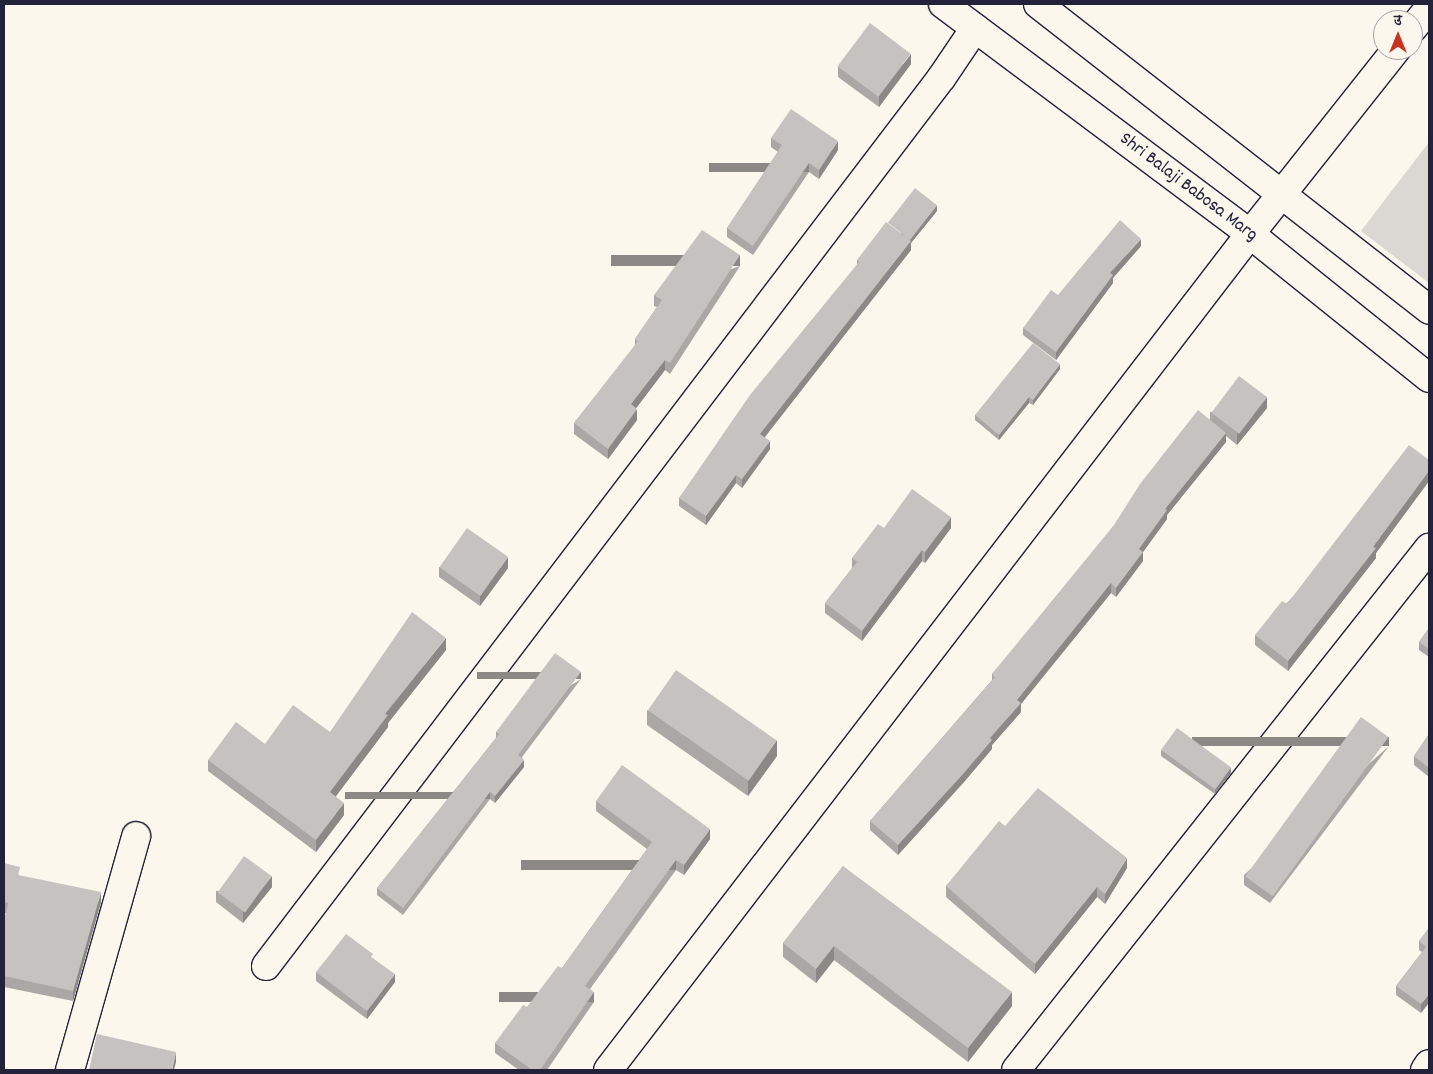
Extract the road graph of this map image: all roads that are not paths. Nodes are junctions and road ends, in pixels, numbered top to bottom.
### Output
1 (943, 4) edge
2 (1038, 4) edge
3 (975, 28) junction
4 (1388, 60) edge
5 (1282, 197) junction
6 (1250, 234) junction
7 (1429, 310) edge
8 (1429, 378) edge
9 (1429, 548) edge
10 (136, 836) dead end
11 (266, 966) dead end
12 (1429, 1064) edge
13 (70, 1070) edge
14 (608, 1070) edge
15 (1016, 1070) edge
16 (1425, 1070) edge

1 - 3 street, Shri Balaji Babosa Marg
2 - 5 street
3 - 6 street, Shri Balaji Babosa Marg
3 - 11 street
4 - 5 street
5 - 6 street
5 - 7 street
6 - 8 street, Shri Balaji Babosa Marg
6 - 14 street
9 - 15 street
10 - 13 street
12 - 16 street

